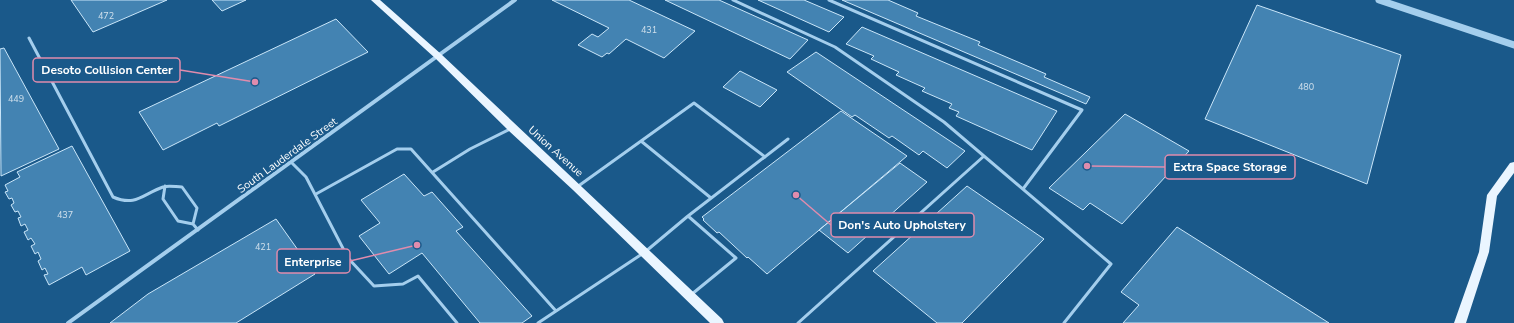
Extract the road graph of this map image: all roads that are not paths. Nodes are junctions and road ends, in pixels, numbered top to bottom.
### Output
1 (375, 0) edge
2 (515, 0) edge
3 (733, 0) edge
4 (829, 0) edge
5 (1379, 0) edge
6 (29, 38) dead end
7 (1514, 45) edge
8 (438, 56) junction
9 (512, 128) junction
10 (788, 139) dead end
11 (641, 141) junction
12 (984, 156) junction
13 (765, 157) junction
14 (291, 162) junction
15 (1514, 166) edge
16 (433, 172) junction
17 (165, 186) junction
18 (578, 187) junction
19 (1023, 189) junction
20 (316, 194) junction
21 (710, 198) junction
22 (688, 216) junction
23 (193, 224) junction
24 (198, 230) junction
25 (645, 252) junction
26 (690, 296) junction
27 (556, 311) junction
28 (68, 323) edge
29 (457, 323) edge
30 (538, 323) edge
31 (718, 323) edge
32 (798, 323) edge
33 (1064, 323) edge
34 (1460, 323) edge

1 - 8 main road, Union Avenue
2 - 8 street, South Lauderdale Street
3 - 12 lane
4 - 19 lane
5 - 7 street
6 - 17 lane
8 - 9 main road, Union Avenue
8 - 14 street, South Lauderdale Street
9 - 16 lane
9 - 18 main road, Union Avenue
10 - 13 lane
11 - 13 lane
11 - 18 lane
11 - 21 lane
12 - 19 lane
12 - 32 lane
13 - 21 lane
14 - 20 lane
14 - 24 street, South Lauderdale Street
15 - 34 main road
16 - 20 lane
16 - 27 lane
17 - 23 lane
17 - 23 lane
18 - 25 main road, Union Avenue
19 - 33 lane
20 - 29 lane
21 - 22 lane
22 - 25 lane
22 - 26 lane
23 - 24 lane
24 - 28 street, South Lauderdale Street
25 - 26 main road, Union Avenue
25 - 27 lane
26 - 31 main road, Union Avenue
27 - 30 lane

